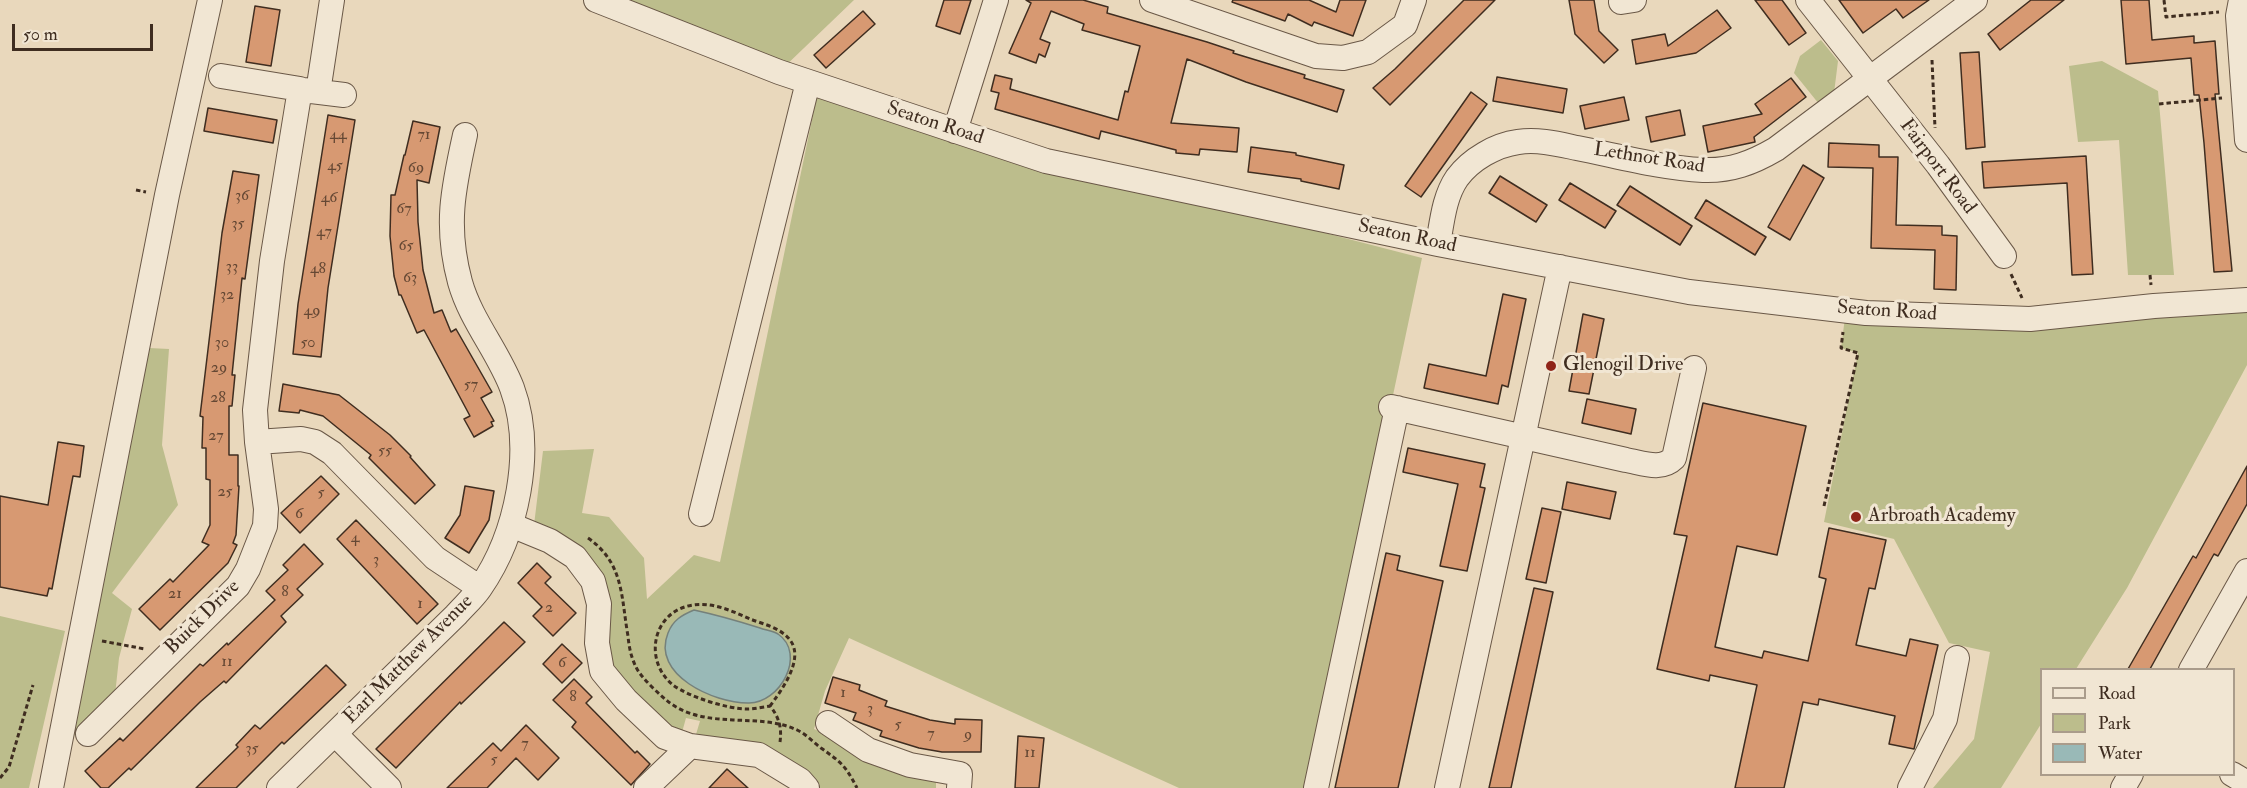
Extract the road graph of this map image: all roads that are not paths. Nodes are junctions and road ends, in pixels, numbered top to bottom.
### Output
1 (210, 0) edge
2 (332, 0) edge
3 (596, 0) edge
4 (996, 0) edge
5 (1152, 0) edge
6 (1414, 0) edge
7 (1808, 0) edge
8 (1975, 0) edge
9 (2241, 0) edge
10 (221, 76) dead end
11 (1870, 79) junction
12 (808, 82) junction
13 (309, 91) junction
14 (344, 95) dead end
15 (955, 130) junction
16 (465, 135) dead end
17 (2247, 140) edge
18 (1438, 243) junction
19 (2004, 256) road end
20 (1560, 267) junction
21 (2247, 300) edge
22 (1694, 368) dead end
23 (1523, 437) junction
24 (257, 442) junction
25 (700, 514) dead end
26 (511, 525) junction
27 (2247, 571) edge
28 (480, 588) junction
29 (1957, 658) dead end
30 (2192, 668) edge
31 (828, 723) dead end
32 (88, 734) dead end
33 (335, 734) junction
34 (690, 746) junction
35 (51, 788) edge
36 (279, 788) edge
37 (389, 788) edge
38 (646, 788) edge
39 (807, 788) edge
40 (959, 788) edge
41 (1316, 788) edge
42 (1447, 788) edge
43 (1910, 788) edge

1 - 35 street
2 - 13 street, Buick Drive
3 - 12 street, Seaton Road
4 - 15 street
5 - 6 street
7 - 11 street, Fairport Road
8 - 11 street, Lethnot Road
9 - 17 street
10 - 13 street
11 - 18 street, Lethnot Road
11 - 19 street, Fairport Road
12 - 15 street, Seaton Road
12 - 25 street
13 - 14 street
13 - 24 street, Buick Drive
15 - 18 street, Seaton Road
16 - 26 street, Earl Matthew Avenue
18 - 20 street, Seaton Road
20 - 21 street, Seaton Road
20 - 23 street
22 - 23 street
23 - 41 street
23 - 42 street
24 - 28 street
24 - 32 street, Buick Drive
26 - 28 street, Earl Matthew Avenue
26 - 34 street
27 - 30 street
28 - 33 street, Earl Matthew Avenue
29 - 43 street
31 - 40 street
33 - 36 street, Earl Matthew Avenue
33 - 37 street
34 - 38 street
34 - 39 street

